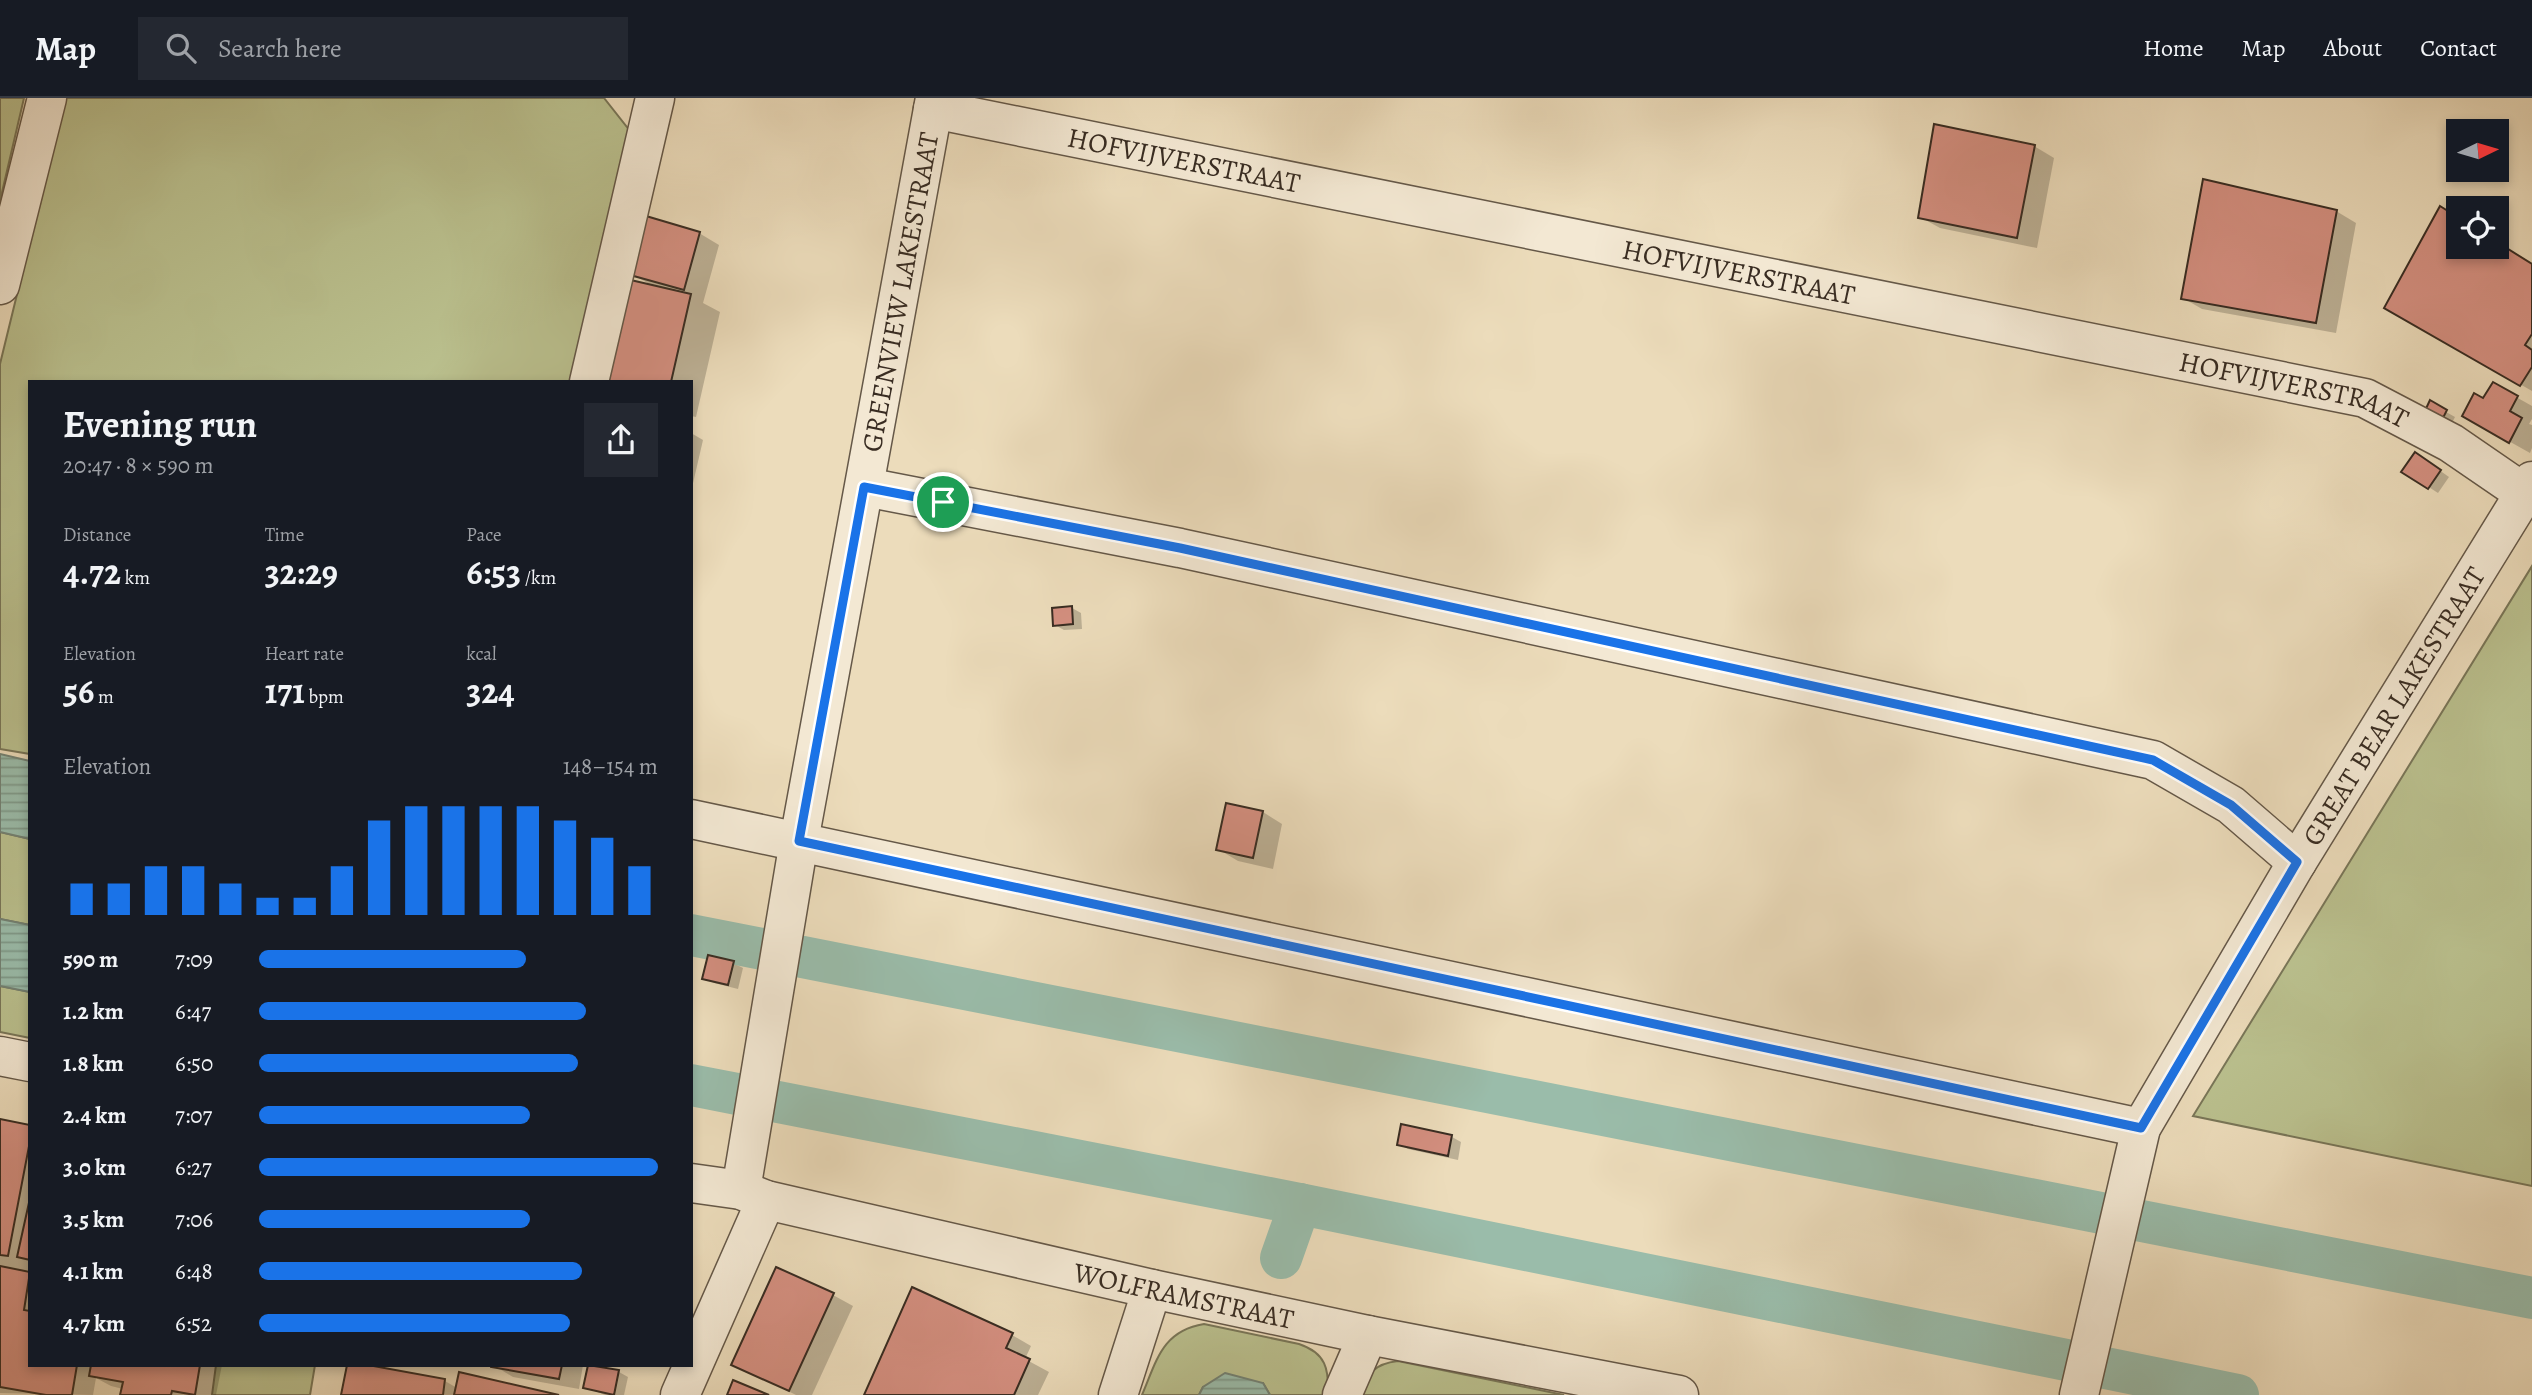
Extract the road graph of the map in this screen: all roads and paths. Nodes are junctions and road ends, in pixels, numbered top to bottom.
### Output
1 (47, 98) edge
2 (655, 98) edge
3 (934, 104) edge
4 (0, 285) edge
5 (589, 380) edge
6 (864, 487) junction
7 (2528, 487) edge
8 (693, 818) edge
9 (799, 841) junction
10 (2297, 862) junction
11 (0, 1056) edge
12 (28, 1062) edge
13 (2141, 1128) junction
14 (693, 1182) edge
15 (750, 1186) junction
16 (1152, 1289) junction
17 (1368, 1335) junction
18 (693, 1356) edge
19 (689, 1367) edge
20 (680, 1395) edge
21 (1118, 1395) edge
22 (1342, 1395) edge
23 (1679, 1395) edge
24 (2079, 1395) edge

1 - 4 street
2 - 5 street
3 - 6 street, GREENVIEW LAKESTRAAT
3 - 7 street, HOFVIJVERSTRAAT
6 - 9 street, GREENVIEW LAKESTRAAT
6 - 10 street
7 - 10 street, GREAT BEAR LAKESTRAAT
8 - 9 street
9 - 13 street
9 - 15 street, GREENVIEW LAKESTRAAT
10 - 13 street, GREAT BEAR LAKESTRAAT
11 - 12 street
13 - 24 street, GREAT BEAR LAKESTRAAT
14 - 15 street, WOLFRAMSTRAAT
15 - 16 street, WOLFRAMSTRAAT
15 - 18 street, GREENVIEW LAKESTRAAT
16 - 17 street, WOLFRAMSTRAAT
16 - 21 street
17 - 22 street
17 - 23 street, WOLFRAMSTRAAT
19 - 20 street, GREENVIEW LAKESTRAAT

